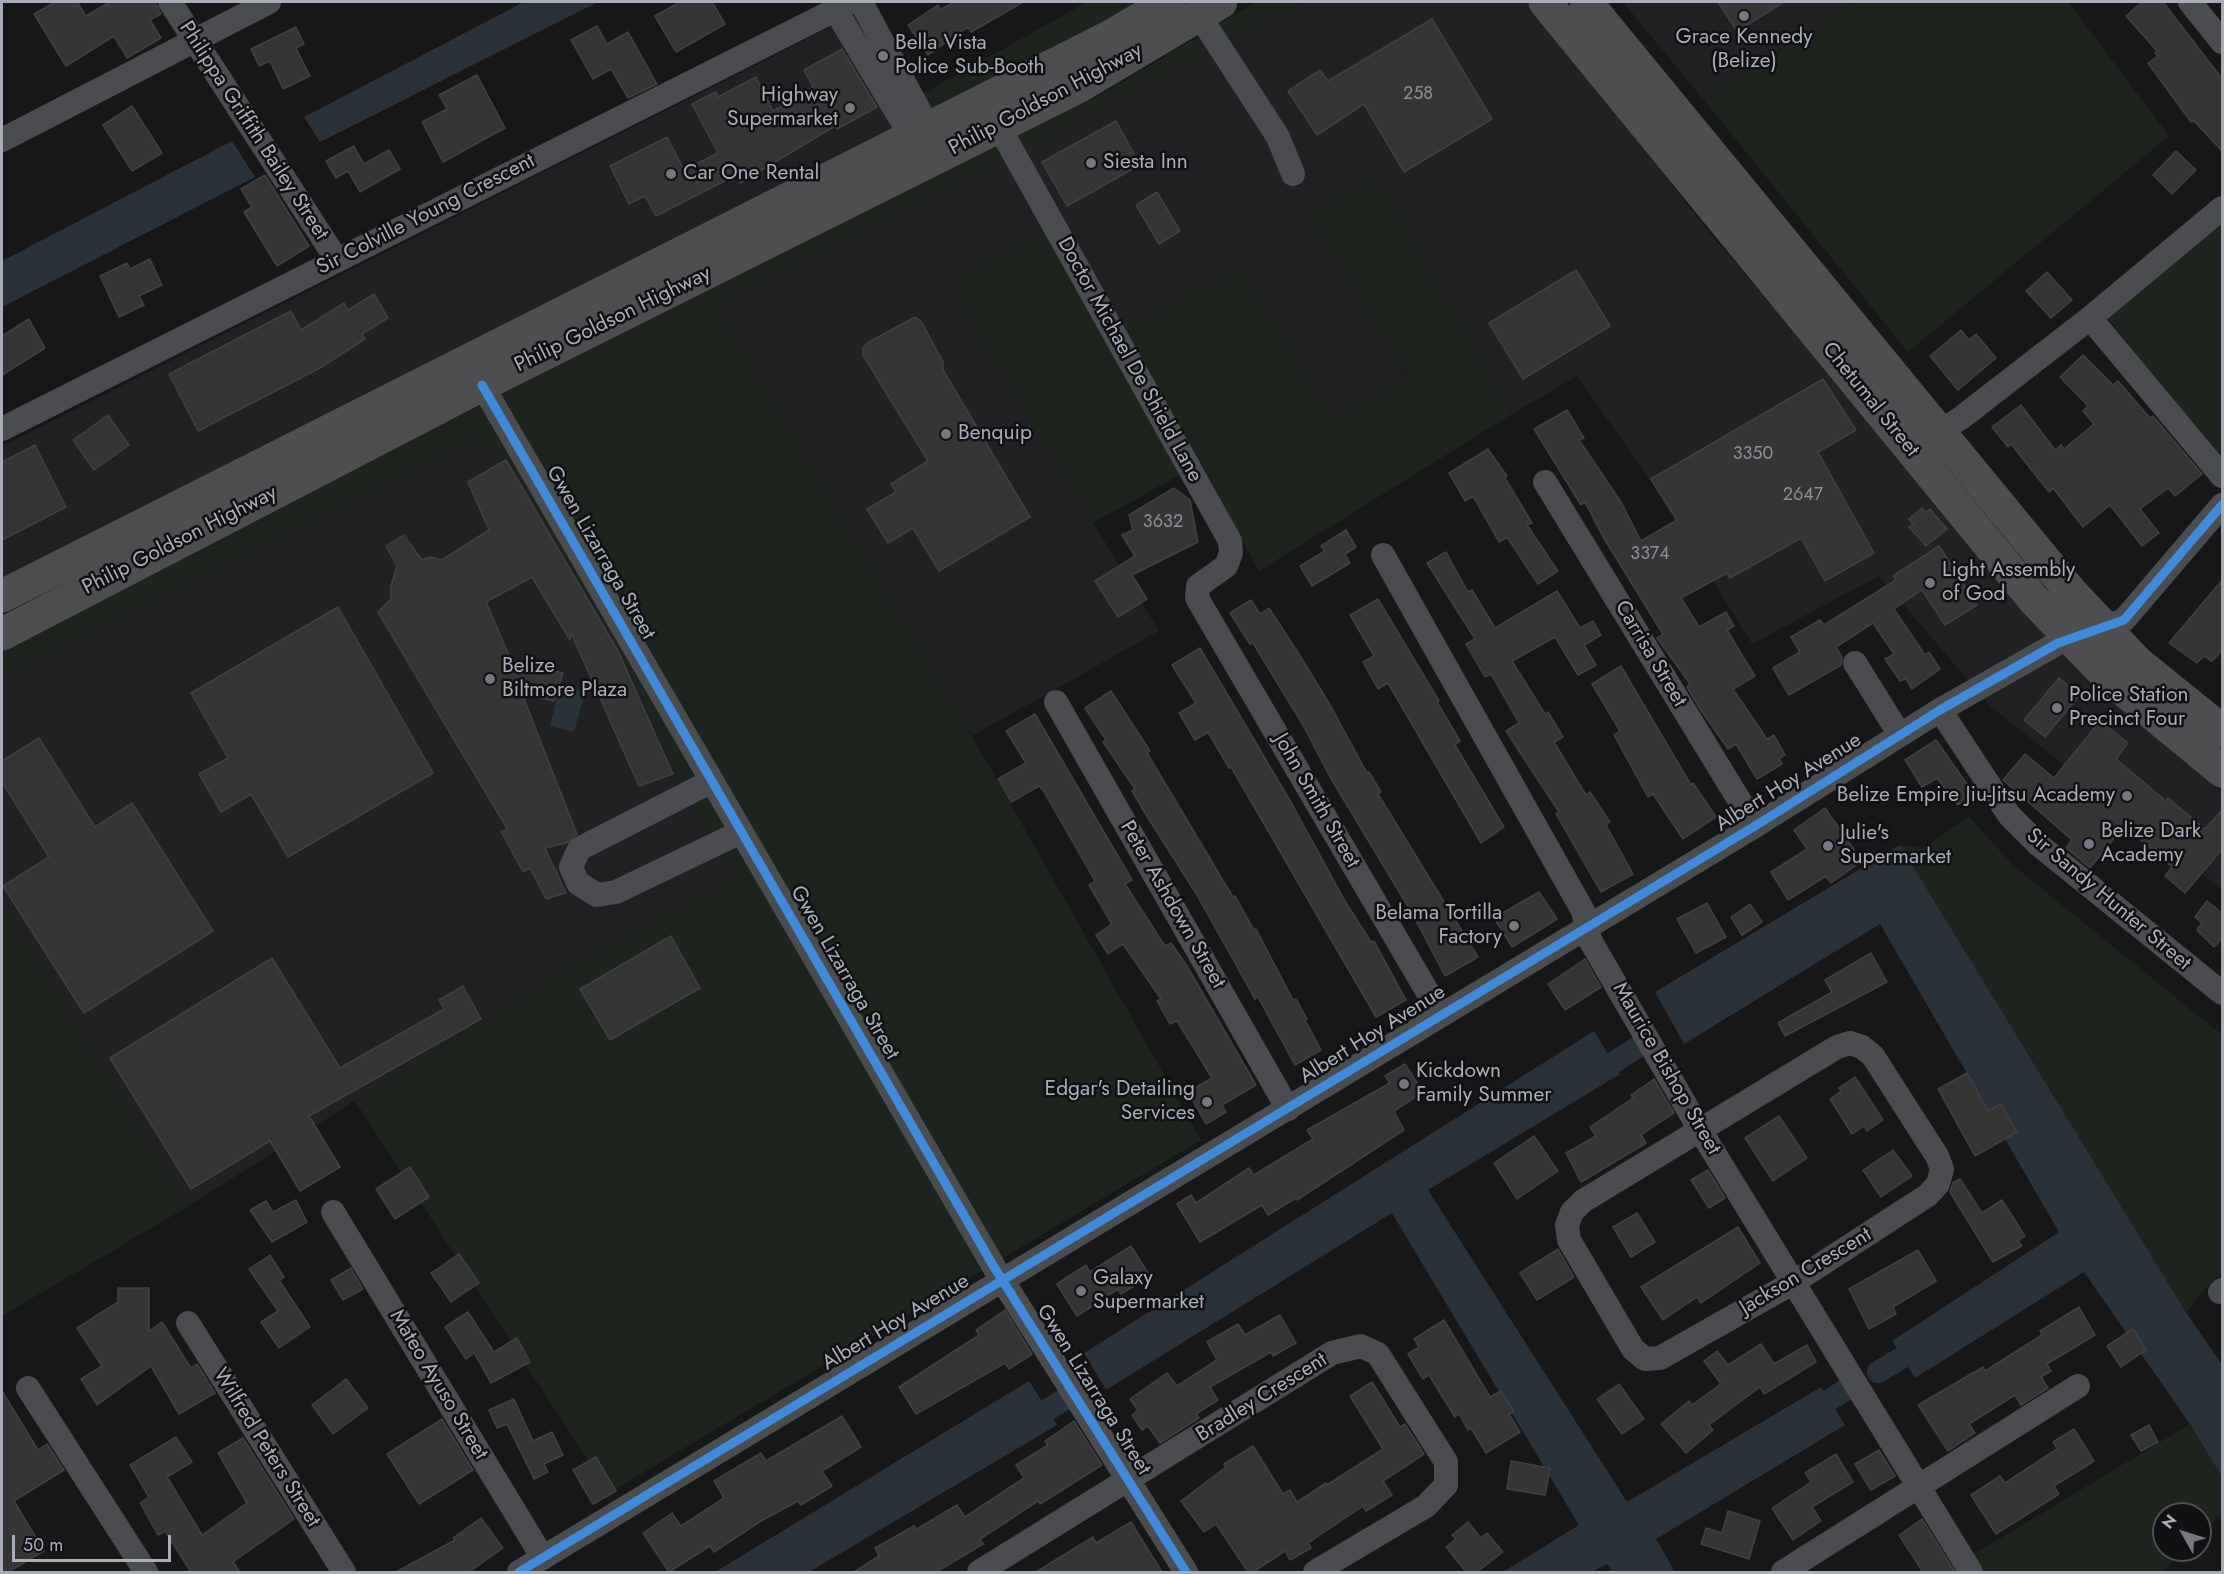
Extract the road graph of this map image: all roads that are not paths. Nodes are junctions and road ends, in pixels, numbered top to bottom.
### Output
1 (170, 2) edge
2 (268, 2) edge
3 (861, 2) edge
4 (1170, 2) edge
5 (1545, 2) edge
6 (1586, 2) edge
7 (2190, 2) edge
8 (843, 5) edge
9 (1210, 8) edge
10 (193, 39) junction
11 (2223, 42) edge
12 (999, 127) junction
13 (920, 132) junction
14 (2, 140) edge
15 (1293, 174) dead end
16 (2223, 208) edge
17 (1777, 234) junction
18 (1751, 255) junction
19 (337, 260) junction
20 (2090, 318) junction
21 (482, 385) junction
22 (2, 429) edge
23 (1939, 432) junction
24 (2223, 476) edge
25 (1545, 482) dead end
26 (2223, 506) edge
27 (1383, 555) dead end
28 (1198, 586) joint
29 (2, 596) edge
30 (2102, 626) junction
31 (2, 634) edge
32 (2070, 639) junction
33 (1855, 663) dead end
34 (1056, 702) dead end
35 (1940, 710) junction
36 (2223, 731) edge
37 (1900, 735) junction
38 (2223, 771) edge
39 (712, 781) junction
40 (1755, 826) junction
41 (741, 832) junction
42 (1587, 926) junction
43 (2223, 993) edge
44 (1441, 1015) junction
45 (1288, 1109) junction
46 (1700, 1130) junction
47 (333, 1212) dead end
48 (1003, 1279) junction
49 (1794, 1282) junction
50 (188, 1323) dead end
51 (2078, 1386) dead end
52 (28, 1388) dead end
53 (1129, 1482) junction
54 (1919, 1485) junction
55 (543, 1558) junction
56 (146, 1572) edge
57 (344, 1572) edge
58 (519, 1572) edge
59 (979, 1572) edge
60 (1186, 1572) edge
61 (1315, 1572) edge
62 (1783, 1572) edge
63 (1971, 1572) edge

1 - 10 street, Philippa Griffith Bailey Street
2 - 10 street
3 - 13 street
4 - 13 highway, Philip Goldson Highway
5 - 18 highway, Chetumal Street
6 - 17 highway, Chetumal Street
7 - 11 street
8 - 13 street
8 - 19 street, Sir Colville Young Crescent
9 - 12 highway, Philip Goldson Highway
9 - 15 street
10 - 14 street
10 - 19 street, Philippa Griffith Bailey Street
12 - 21 highway, Philip Goldson Highway
12 - 28 street, Doctor Michael De Shield Lane
13 - 29 highway, Philip Goldson Highway
16 - 20 street
17 - 18 highway
17 - 23 highway, Chetumal Street
18 - 32 highway, Chetumal Street
19 - 22 street, Sir Colville Young Crescent
20 - 23 street
20 - 24 street
21 - 31 highway, Philip Goldson Highway
21 - 39 street, Gwen Lizarraga Street
23 - 30 highway, Chetumal Street
25 - 40 street, Carrisa Street
26 - 30 street, Albert Hoy Avenue
27 - 42 street, Maurice Bishop Street
28 - 44 street, John Smith Street
30 - 32 street, Albert Hoy Avenue
30 - 36 highway, Chetumal Street
32 - 35 street, Albert Hoy Avenue
32 - 38 highway, Chetumal Street
33 - 37 street
34 - 45 street, Peter Ashdown Street
35 - 37 street, Albert Hoy Avenue
35 - 43 street, Sir Sandy Hunter Street
37 - 40 street, Albert Hoy Avenue
39 - 41 street, Gwen Lizarraga Street
39 - 41 street
40 - 42 street, Albert Hoy Avenue
41 - 48 street, Gwen Lizarraga Street
42 - 44 street, Albert Hoy Avenue
42 - 46 street, Maurice Bishop Street
44 - 45 street, Albert Hoy Avenue
45 - 48 street, Albert Hoy Avenue
46 - 49 street, Maurice Bishop Street
46 - 49 street, Jackson Crescent
46 - 49 street, Jackson Crescent
47 - 55 street, Mateo Ayuso Street
48 - 53 street, Gwen Lizarraga Street
48 - 55 street, Albert Hoy Avenue
49 - 54 street, Maurice Bishop Street
50 - 57 street, Wilfred Peters Street
51 - 54 street
52 - 56 street
53 - 59 street, Bradley Crescent
53 - 60 street, Gwen Lizarraga Street
53 - 61 street, Bradley Crescent
54 - 62 street
54 - 63 street, Maurice Bishop Street
55 - 58 street, Albert Hoy Avenue

